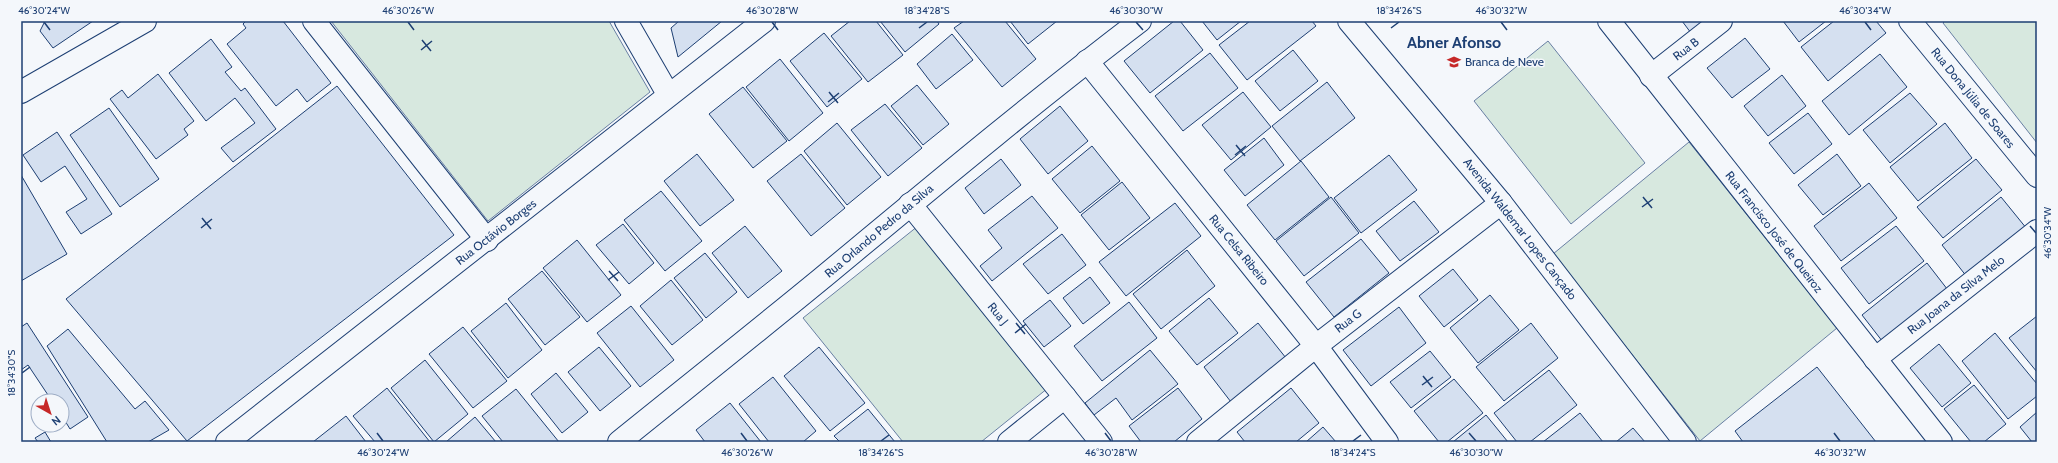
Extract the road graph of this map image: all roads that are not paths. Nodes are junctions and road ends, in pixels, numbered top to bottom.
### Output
1 (145, 21) edge
2 (314, 21) edge
3 (626, 21) edge
4 (764, 21) edge
5 (1140, 21) edge
6 (1349, 21) edge
7 (1609, 21) edge
8 (1720, 21) edge
9 (1910, 21) edge
10 (1087, 62) junction
11 (1651, 76) junction
12 (21, 92) edge
13 (668, 94) junction
14 (2037, 176) edge
15 (1501, 203) junction
16 (910, 204) junction
17 (2037, 231) edge
18 (487, 240) junction
19 (1316, 346) junction
20 (1876, 359) junction
21 (1065, 397) junction
22 (227, 442) edge
23 (619, 442) edge
24 (1009, 442) edge
25 (1102, 442) edge
26 (1198, 442) edge
27 (1387, 442) edge
28 (1685, 442) edge
29 (1941, 442) edge

1 - 12 street
2 - 18 street
3 - 13 street
4 - 13 street, Rua Octávio Borges
5 - 10 street, Rua Orlando Pedro da Silva
6 - 15 street, Avenida Waldemar Lopes Cançado
7 - 11 street, Rua Francisco José de Queiroz
8 - 11 street, Rua B
9 - 14 street, Rua Dona Júlia de Soares
10 - 16 street, Rua Orlando Pedro da Silva
10 - 19 street, Rua Celsa Ribeiro
11 - 20 street, Rua Francisco José de Queiroz
13 - 18 street, Rua Octávio Borges
15 - 19 street, Rua G
15 - 28 street, Avenida Waldemar Lopes Cançado
16 - 21 street, Rua J
16 - 23 street, Rua Orlando Pedro da Silva
17 - 20 street, Rua Joana da Silva Melo
18 - 22 street, Rua Octávio Borges
19 - 26 street, Rua G
19 - 27 street, Rua Celsa Ribeiro
20 - 29 street, Rua Francisco José de Queiroz
21 - 24 street
21 - 25 street, Rua J

